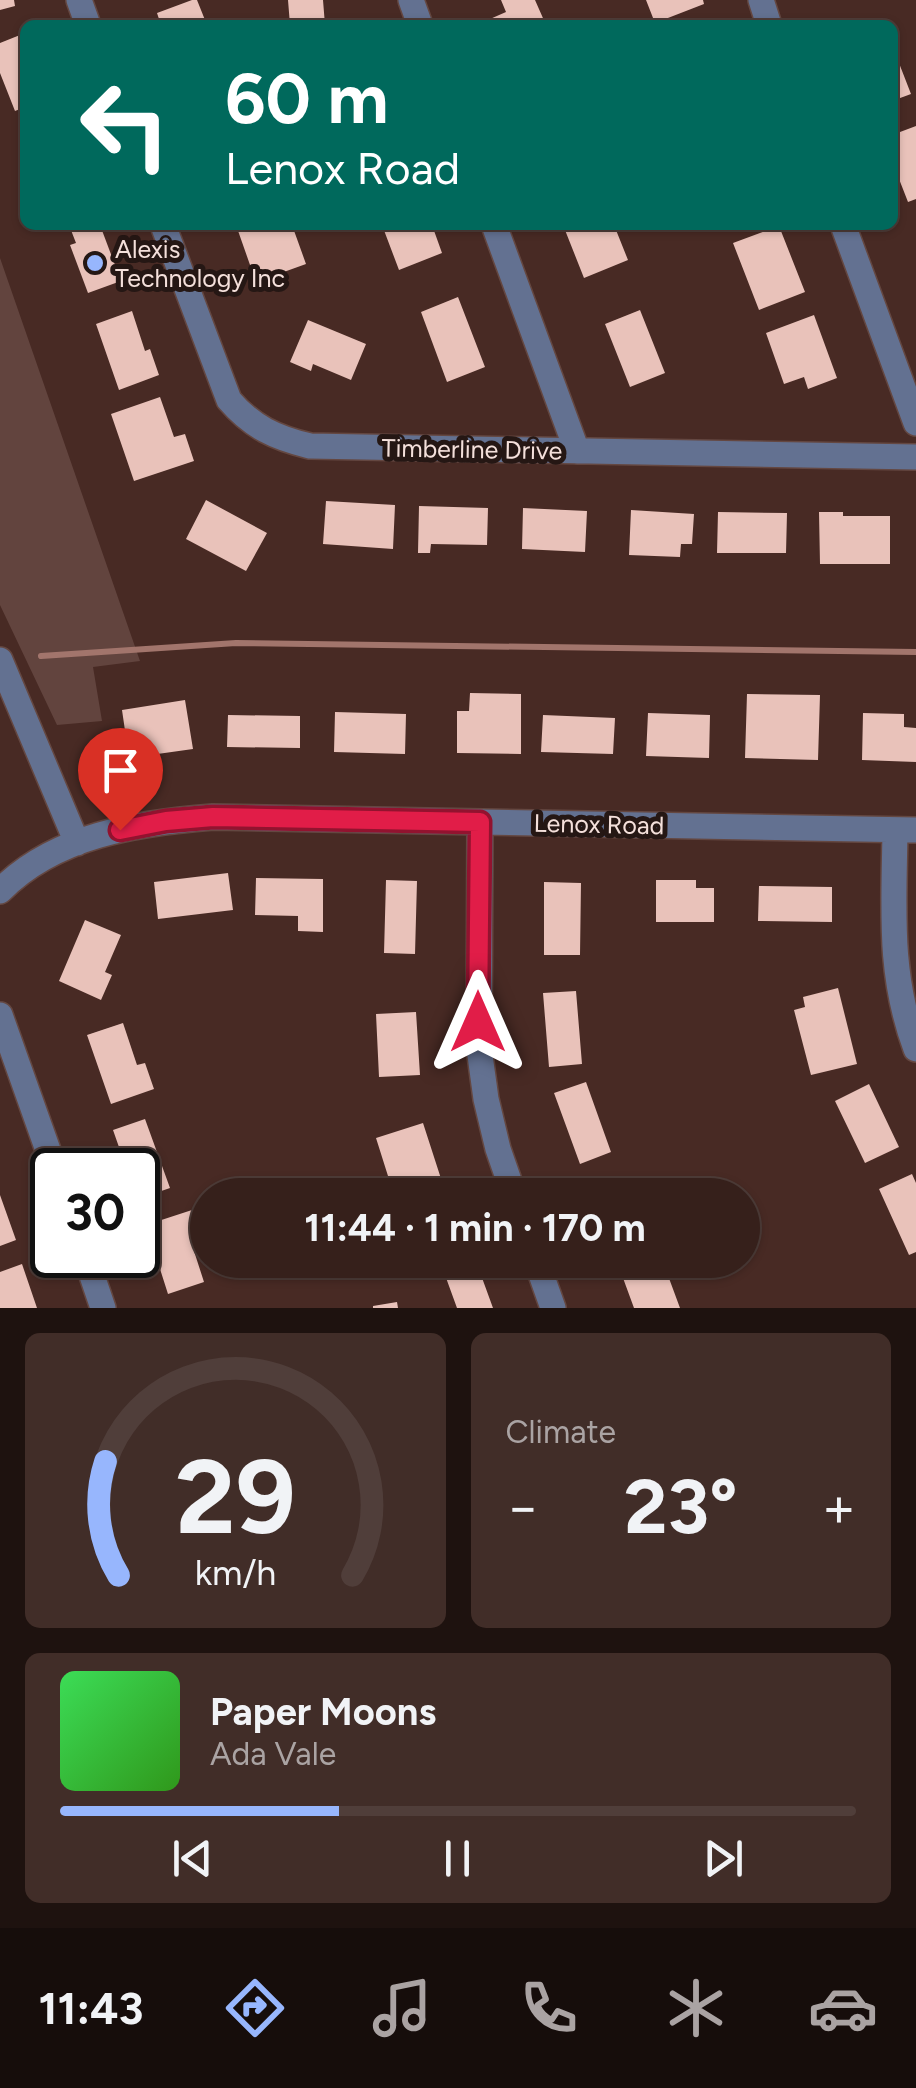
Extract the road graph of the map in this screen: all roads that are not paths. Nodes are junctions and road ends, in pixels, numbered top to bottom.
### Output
1 (165, 230) edge
2 (496, 230) edge
3 (845, 230) edge
4 (916, 423) edge
5 (577, 450) junction
6 (916, 456) edge
7 (0, 660) edge
8 (480, 822) junction
9 (905, 830) edge
10 (77, 843) junction
11 (0, 891) edge
12 (0, 1015) edge
13 (916, 1049) edge
14 (47, 1148) edge
15 (508, 1178) edge
16 (93, 1278) edge
17 (542, 1278) edge
18 (104, 1308) edge
19 (553, 1308) edge

1 - 5 street, Timberline Drive
2 - 5 street
3 - 4 street
5 - 6 street, Timberline Drive
7 - 10 street
8 - 9 street, Lenox Road
8 - 10 street, Lenox Road
8 - 15 street
9 - 13 street
10 - 11 street, Lenox Road
12 - 14 street
16 - 18 street
17 - 19 street

